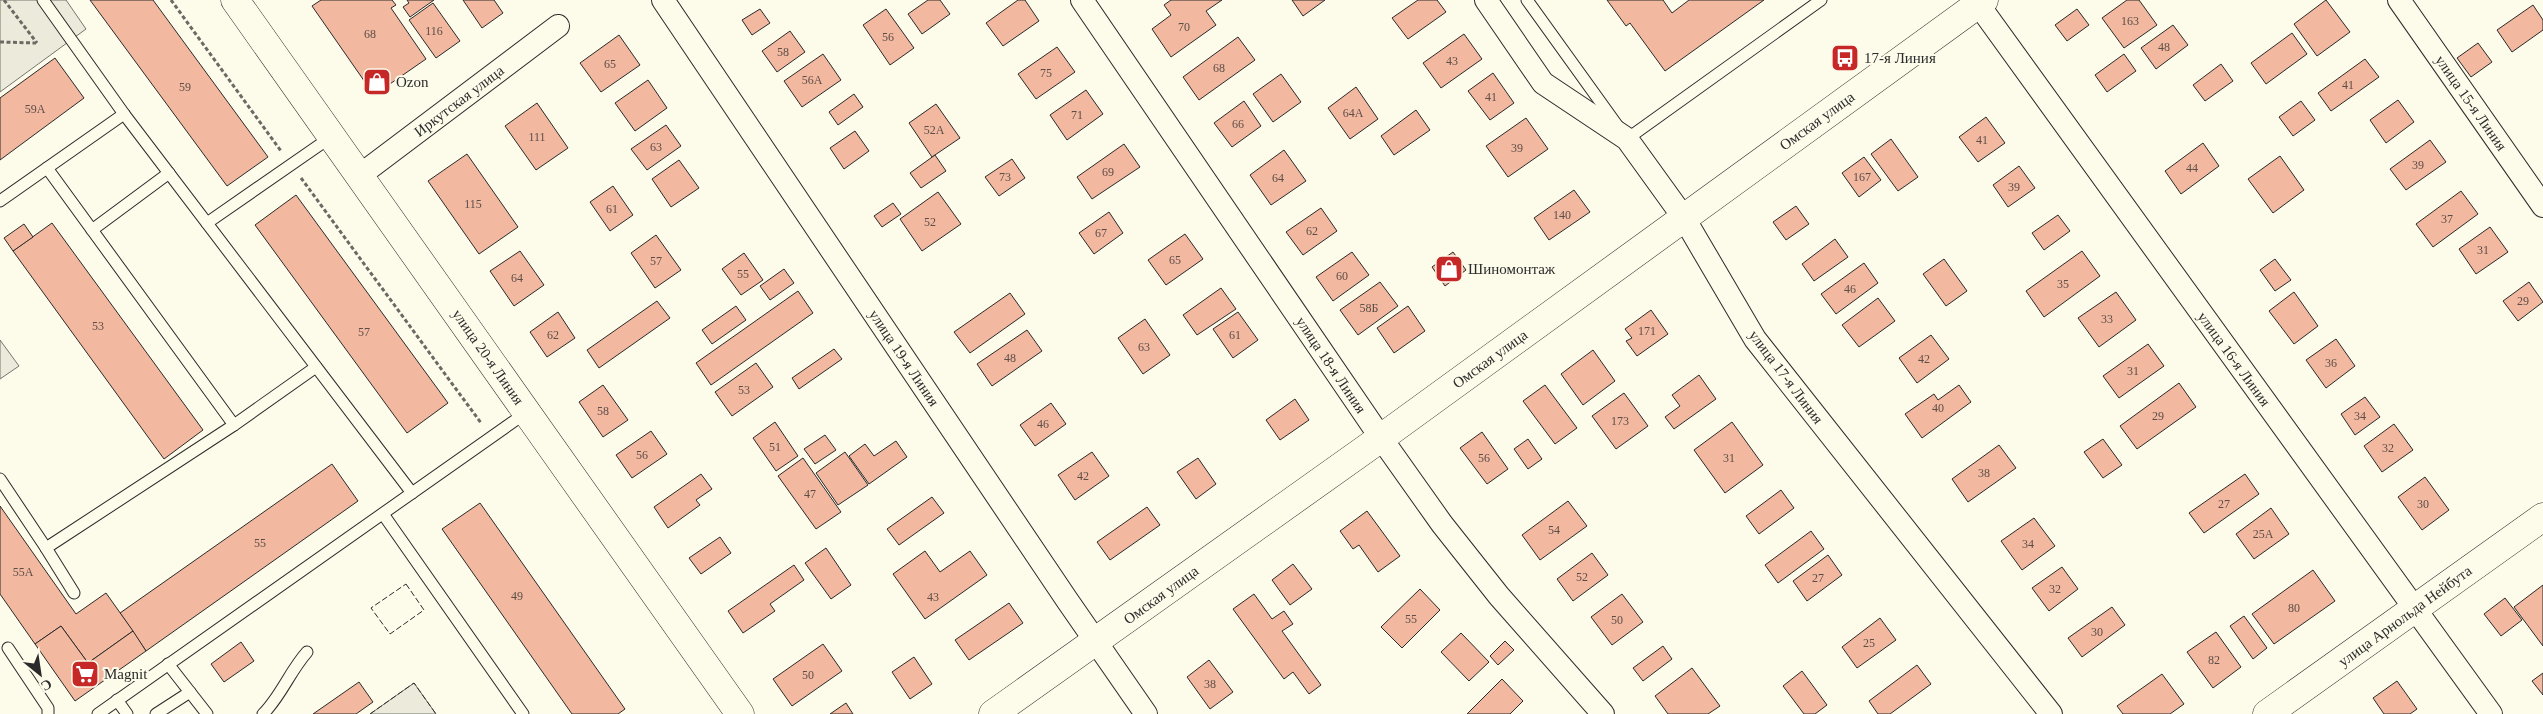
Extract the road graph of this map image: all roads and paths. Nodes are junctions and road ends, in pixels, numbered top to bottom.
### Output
1 (4, 0) edge
2 (43, 0) edge
3 (171, 0) edge
4 (235, 0) edge
5 (663, 0) edge
6 (1082, 0) edge
7 (1486, 0) edge
8 (1527, 0) edge
9 (1821, 0) edge
10 (2399, 0) edge
11 (1981, 2) edge
12 (558, 26) dead end
13 (0, 42) edge
14 (124, 114) junction
15 (331, 136) junction
16 (1627, 140) junction
17 (291, 164) junction
18 (47, 168) junction
19 (169, 173) junction
20 (359, 176) junction
21 (0, 201) edge
22 (2543, 206) edge
23 (1684, 218) junction
24 (207, 224) junction
25 (92, 230) junction
26 (316, 367) junction
27 (527, 412) junction
28 (234, 425) junction
29 (492, 438) junction
30 (1381, 438) junction
31 (0, 478) edge
32 (412, 494) junction
33 (383, 514) junction
34 (2543, 517) edge
35 (46, 548) junction
36 (74, 593) dead end
37 (2414, 609) junction
38 (1096, 642) junction
39 (8, 648) dead end
40 (307, 652) dead end
41 (168, 664) junction
42 (190, 692) junction
43 (118, 700) junction
44 (48, 714) edge
45 (98, 714) edge
46 (127, 714) edge
47 (156, 714) edge
48 (207, 714) edge
49 (263, 714) edge
50 (523, 714) edge
51 (740, 714) edge
52 (993, 714) edge
53 (1146, 714) edge
54 (1603, 714) edge
55 (2051, 714) edge
56 (2267, 714) edge
57 (2491, 714) edge

1 - 13 path
2 - 14 lane
3 - 17 path
4 - 15 main road, улица 20-я Линия
5 - 38 street, улица 19-я Линия
6 - 30 street, улица 18-я Линия
7 - 16 street, улица 17-я Линия
8 - 16 lane
9 - 16 lane
10 - 22 street, улица 15-я Линия
11 - 23 main road, Омская улица
11 - 37 street, улица 16-я Линия
12 - 20 street, Иркутская улица
14 - 18 lane
14 - 19 lane
15 - 17 lane
15 - 20 main road, улица 20-я Линия
16 - 23 street, улица 17-я Линия
17 - 24 lane
17 - 29 path
18 - 21 lane
18 - 25 lane
19 - 24 lane
19 - 25 lane
20 - 27 main road, улица 20-я Линия
23 - 30 main road, Омская улица
23 - 55 street, улица 17-я Линия
24 - 26 lane
25 - 28 lane
26 - 28 lane
26 - 32 lane
27 - 29 lane
27 - 51 main road, улица 20-я Линия
28 - 35 lane
29 - 32 lane
30 - 38 main road, Омская улица
30 - 54 street, улица 18-я Линия
31 - 35 lane
32 - 33 lane
33 - 41 lane
33 - 50 lane
34 - 37 main road, улица Арнольда Нейбута
35 - 36 lane
37 - 56 main road, улица Арнольда Нейбута
37 - 57 street, улица 16-я Линия
38 - 52 main road, Омская улица
38 - 53 street, улица 19-я Линия
39 - 44 lane
40 - 49 lane
41 - 42 lane
41 - 43 lane
42 - 47 lane
42 - 48 lane
43 - 45 lane
43 - 46 lane

